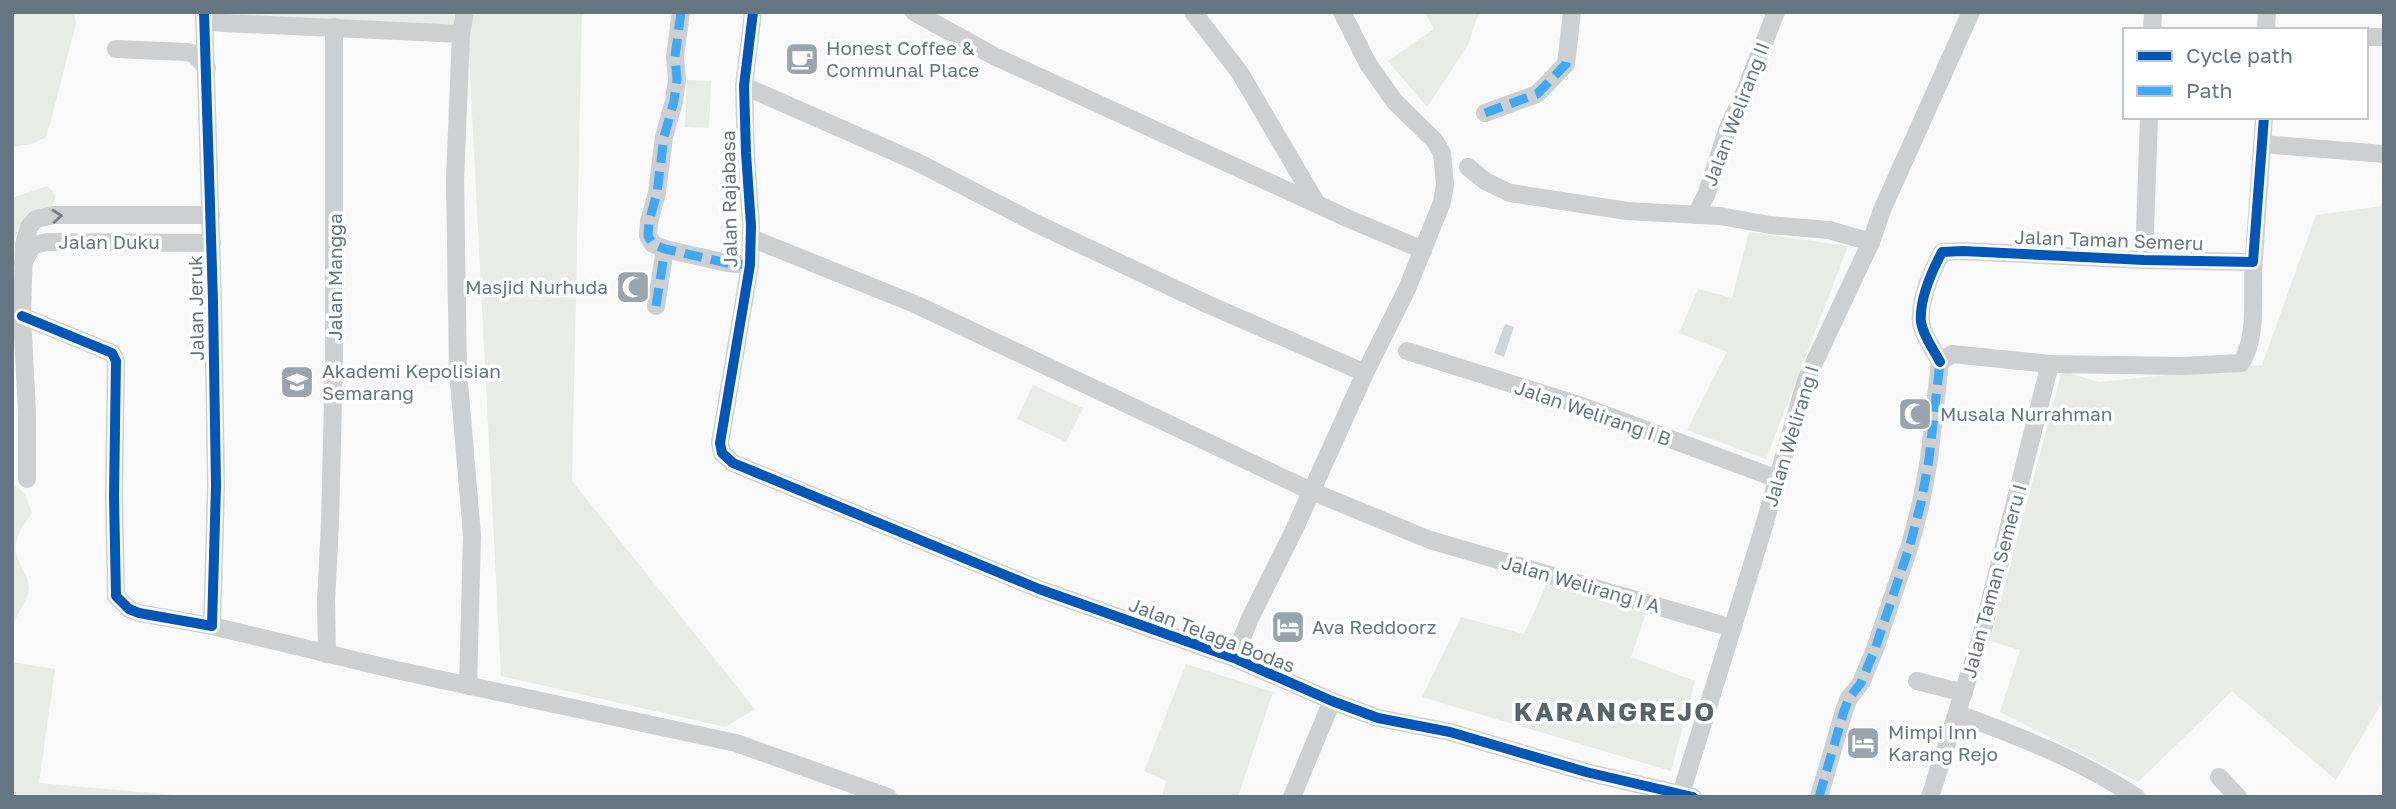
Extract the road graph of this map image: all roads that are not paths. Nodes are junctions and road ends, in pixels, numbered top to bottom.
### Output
1 (465, 12) edge
2 (681, 12) edge
3 (753, 12) edge
4 (914, 12) edge
5 (1193, 12) edge
6 (1342, 12) edge
7 (1572, 12) edge
8 (1776, 12) edge
9 (1971, 12) edge
10 (205, 17) edge
11 (334, 27) junction
12 (461, 34) junction
13 (116, 50) dead end
14 (207, 68) junction
15 (744, 86) junction
16 (1485, 113) dead end
17 (2149, 119) edge
18 (2264, 119) edge
19 (2262, 144) junction
20 (2384, 154) edge
21 (1468, 167) dead end
22 (1317, 204) junction
23 (211, 215) junction
24 (1696, 215) junction
25 (751, 237) junction
26 (1871, 242) junction
27 (212, 243) junction
28 (665, 249) junction
29 (1423, 250) junction
30 (2144, 260) junction
31 (2253, 262) junction
32 (23, 263) junction
33 (750, 265) junction
34 (656, 306) dead end
35 (22, 316) junction
36 (1407, 351) dead end
37 (1940, 362) junction
38 (2050, 364) junction
39 (1365, 373) junction
40 (733, 463) joint
41 (1777, 478) junction
42 (27, 479) dead end
43 (1311, 491) junction
44 (212, 626) junction
45 (1732, 628) junction
46 (327, 654) junction
47 (1234, 658) junction
48 (1917, 681) dead end
49 (468, 686) junction
50 (1964, 694) junction
51 (1332, 701) junction
52 (1958, 714) junction
53 (2219, 777) dead end
54 (1684, 796) edge
55 (888, 797) edge
56 (1292, 797) edge
57 (1819, 797) edge
58 (1930, 797) edge
59 (2136, 797) edge
60 (2238, 797) edge

1 - 12 street
2 - 28 street
3 - 15 street, Jalan Rajabasa
4 - 22 street
5 - 22 street
6 - 29 street
7 - 16 street
8 - 24 street, Jalan Welirang II
9 - 26 street, Jalan Welirang I
10 - 11 street
10 - 14 street, Jalan Jeruk
11 - 12 street
11 - 46 street, Jalan Mangga
12 - 49 street
13 - 14 street
14 - 23 street, Jalan Jeruk
15 - 25 street, Jalan Rajabasa
15 - 39 street
17 - 30 street
18 - 19 street
19 - 20 street
19 - 31 street
21 - 24 street
22 - 29 street
23 - 27 street, Jalan Jeruk
32 -> 23 street
24 - 26 street
25 - 33 street, Jalan Rajabasa
25 - 43 street, Jalan Welirang I A
26 - 41 street, Jalan Welirang I
27 - 32 street, Jalan Duku
27 - 44 street, Jalan Jeruk
28 - 33 street
28 - 34 street
29 - 39 street
30 - 31 street, Jalan Taman Semeru
30 - 37 street, Jalan Taman Semeru
31 - 38 street
32 - 35 street
33 - 40 street, Jalan Rajabasa
35 - 42 street
35 - 44 street
36 - 41 street, Jalan Welirang I B
37 - 38 street
37 - 57 street
38 - 50 street, Jalan Taman Semeru I
39 - 43 street
40 - 47 street, Jalan Telaga Bodas
41 - 45 street, Jalan Welirang I
43 - 45 street, Jalan Welirang I A
43 - 47 street
44 - 46 street
45 - 54 street, Jalan Welirang I
46 - 49 street
47 - 51 street, Jalan Telaga Bodas
48 - 50 street
49 - 55 street
50 - 52 street, Jalan Taman Semeru I
51 - 54 street, Jalan Telaga Bodas
51 - 56 street
52 - 58 street, Jalan Taman Semeru I
52 - 59 street
53 - 60 street

